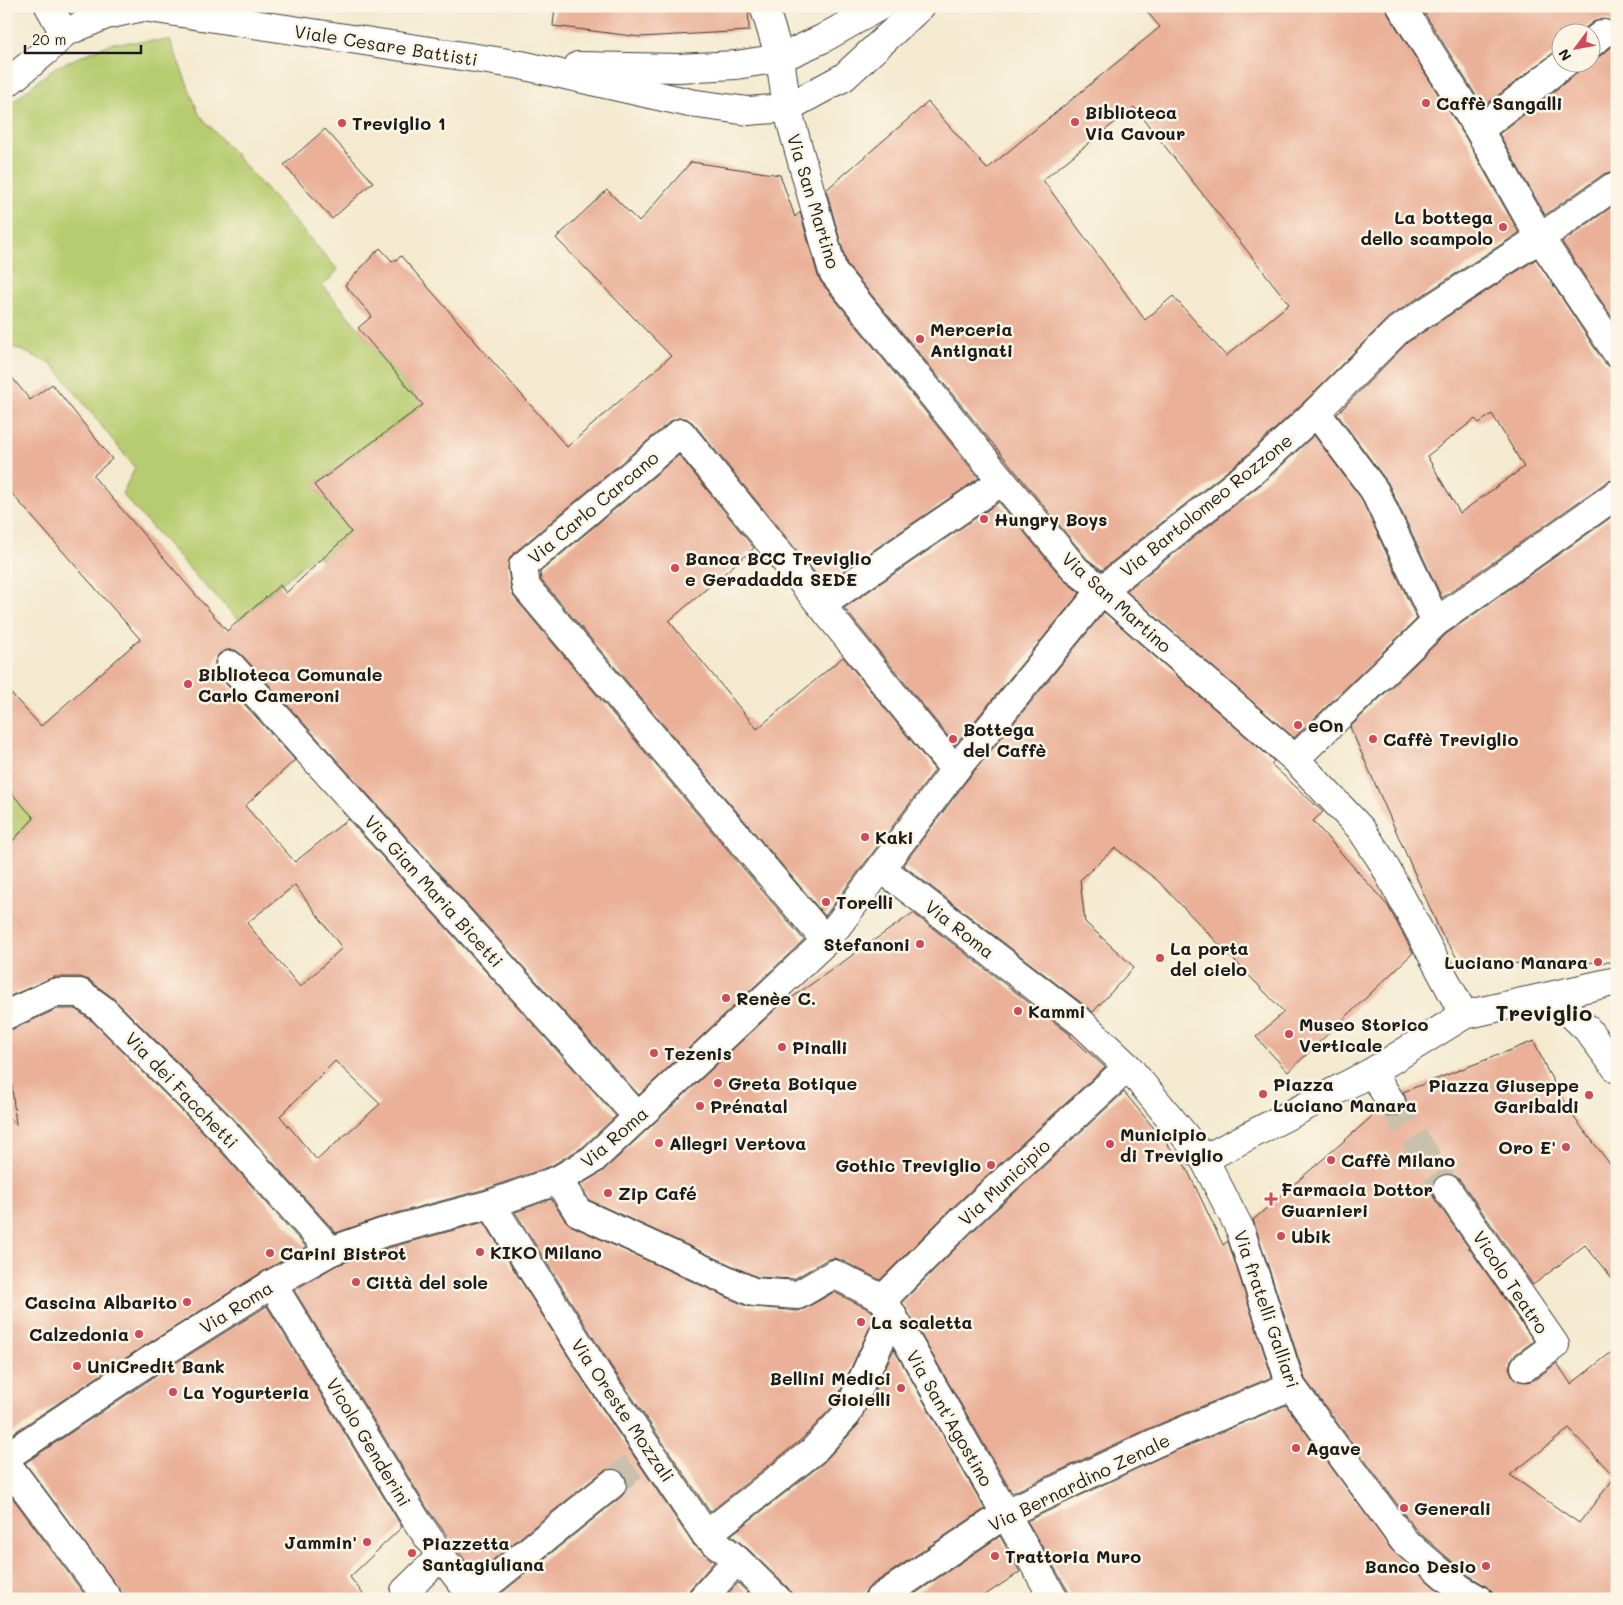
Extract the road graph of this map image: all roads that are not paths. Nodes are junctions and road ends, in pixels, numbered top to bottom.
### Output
1 (49, 6) edge
2 (764, 6) edge
3 (880, 6) edge
4 (921, 6) edge
5 (1401, 6) edge
6 (64, 33) junction
7 (780, 58) junction
8 (521, 65) junction
9 (1553, 72) edge
10 (6, 84) edge
11 (787, 108) junction
12 (1479, 130) junction
13 (1612, 187) dead end
14 (1540, 238) junction
15 (1617, 353) edge
16 (1316, 412) junction
17 (1002, 481) junction
18 (1617, 494) edge
19 (1102, 590) junction
20 (821, 605) junction
21 (1436, 622) junction
22 (230, 665) dead end
23 (1295, 758) junction
24 (955, 770) junction
25 (881, 868) junction
26 (826, 941) junction
27 (1617, 981) edge
28 (1552, 996) junction
29 (6, 1015) edge
30 (1464, 1015) junction
31 (1128, 1067) junction
32 (1617, 1069) edge
33 (1372, 1072) junction
34 (1391, 1102) tunnel mouth
35 (638, 1117) junction
36 (1204, 1159) junction
37 (558, 1180) junction
38 (1448, 1189) tunnel mouth
39 (491, 1204) junction
40 (331, 1251) junction
41 (272, 1284) junction
42 (887, 1307) junction
43 (1525, 1367) dead end
44 (1291, 1386) junction
45 (6, 1457) edge
46 (6, 1463) edge
47 (612, 1484) tunnel mouth
48 (1005, 1514) junction
49 (706, 1535) junction
50 (441, 1556) junction
51 (737, 1560) junction
52 (471, 1597) edge
53 (108, 1599) edge
54 (411, 1599) edge
55 (702, 1599) edge
56 (777, 1599) edge
57 (879, 1599) edge
58 (1054, 1599) edge
59 (1478, 1599) edge

1 - 6 street
2 - 7 street, Via San Martino
3 - 7 street, Viale Cesare Battisti
4 - 11 street
5 - 12 street
6 - 8 street, Viale Cesare Battisti
6 - 10 street, Viale Cesare Battisti
7 - 8 street, Viale Cesare Battisti
7 - 11 street, Via San Martino
8 - 11 street, Viale Cesare Battisti
9 - 12 street
11 - 17 street, Via San Martino
12 - 14 street
13 - 14 street, Via Bartolomeo Rozzone
14 - 15 street
14 - 16 street, Via Bartolomeo Rozzone
16 - 19 street, Via Bartolomeo Rozzone
16 - 21 street
17 - 19 street, Via San Martino
17 - 20 street
18 - 21 street
19 - 23 street, Via San Martino
19 - 24 street, Via Bartolomeo Rozzone
20 - 24 street, Via Carlo Carcano
20 - 26 street, Via Carlo Carcano
21 - 23 street
22 - 35 street, Via Gian Maria Bicetti
23 - 30 street, Via San Martino
24 - 25 street, Via Bartolomeo Rozzone
25 - 26 street, Via Roma
25 - 31 street, Via Roma
26 - 35 street, Via Roma
27 - 28 street
28 - 30 street
28 - 32 street
29 - 40 street, Via dei Facchetti
30 - 33 street
31 - 36 street
31 - 42 street, Via Municipio
33 - 34 street
33 - 36 street
35 - 37 street, Via Roma
36 - 44 street, Via fratelli Galliari
37 - 39 street, Via Roma
37 - 42 street
38 - 43 street, Vicolo Teatro
39 - 40 street, Via Roma
39 - 49 street, Via Oreste Mozzali
40 - 41 street, Via Roma
41 - 45 street, Via Roma
41 - 50 street, Vicolo Genderini
42 - 48 street, Via Sant'Agostino
42 - 49 street, Via Municipio
44 - 48 street, Via Bernardino Zenale
44 - 59 street, Via fratelli Galliari
46 - 53 street
47 - 52 street
48 - 57 street, Via Bernardino Zenale
48 - 58 street, Via Sant'Agostino
49 - 51 street, Via Oreste Mozzali
50 - 52 street, Vicolo Genderini
50 - 54 street
51 - 55 street
51 - 56 street, Via Oreste Mozzali

